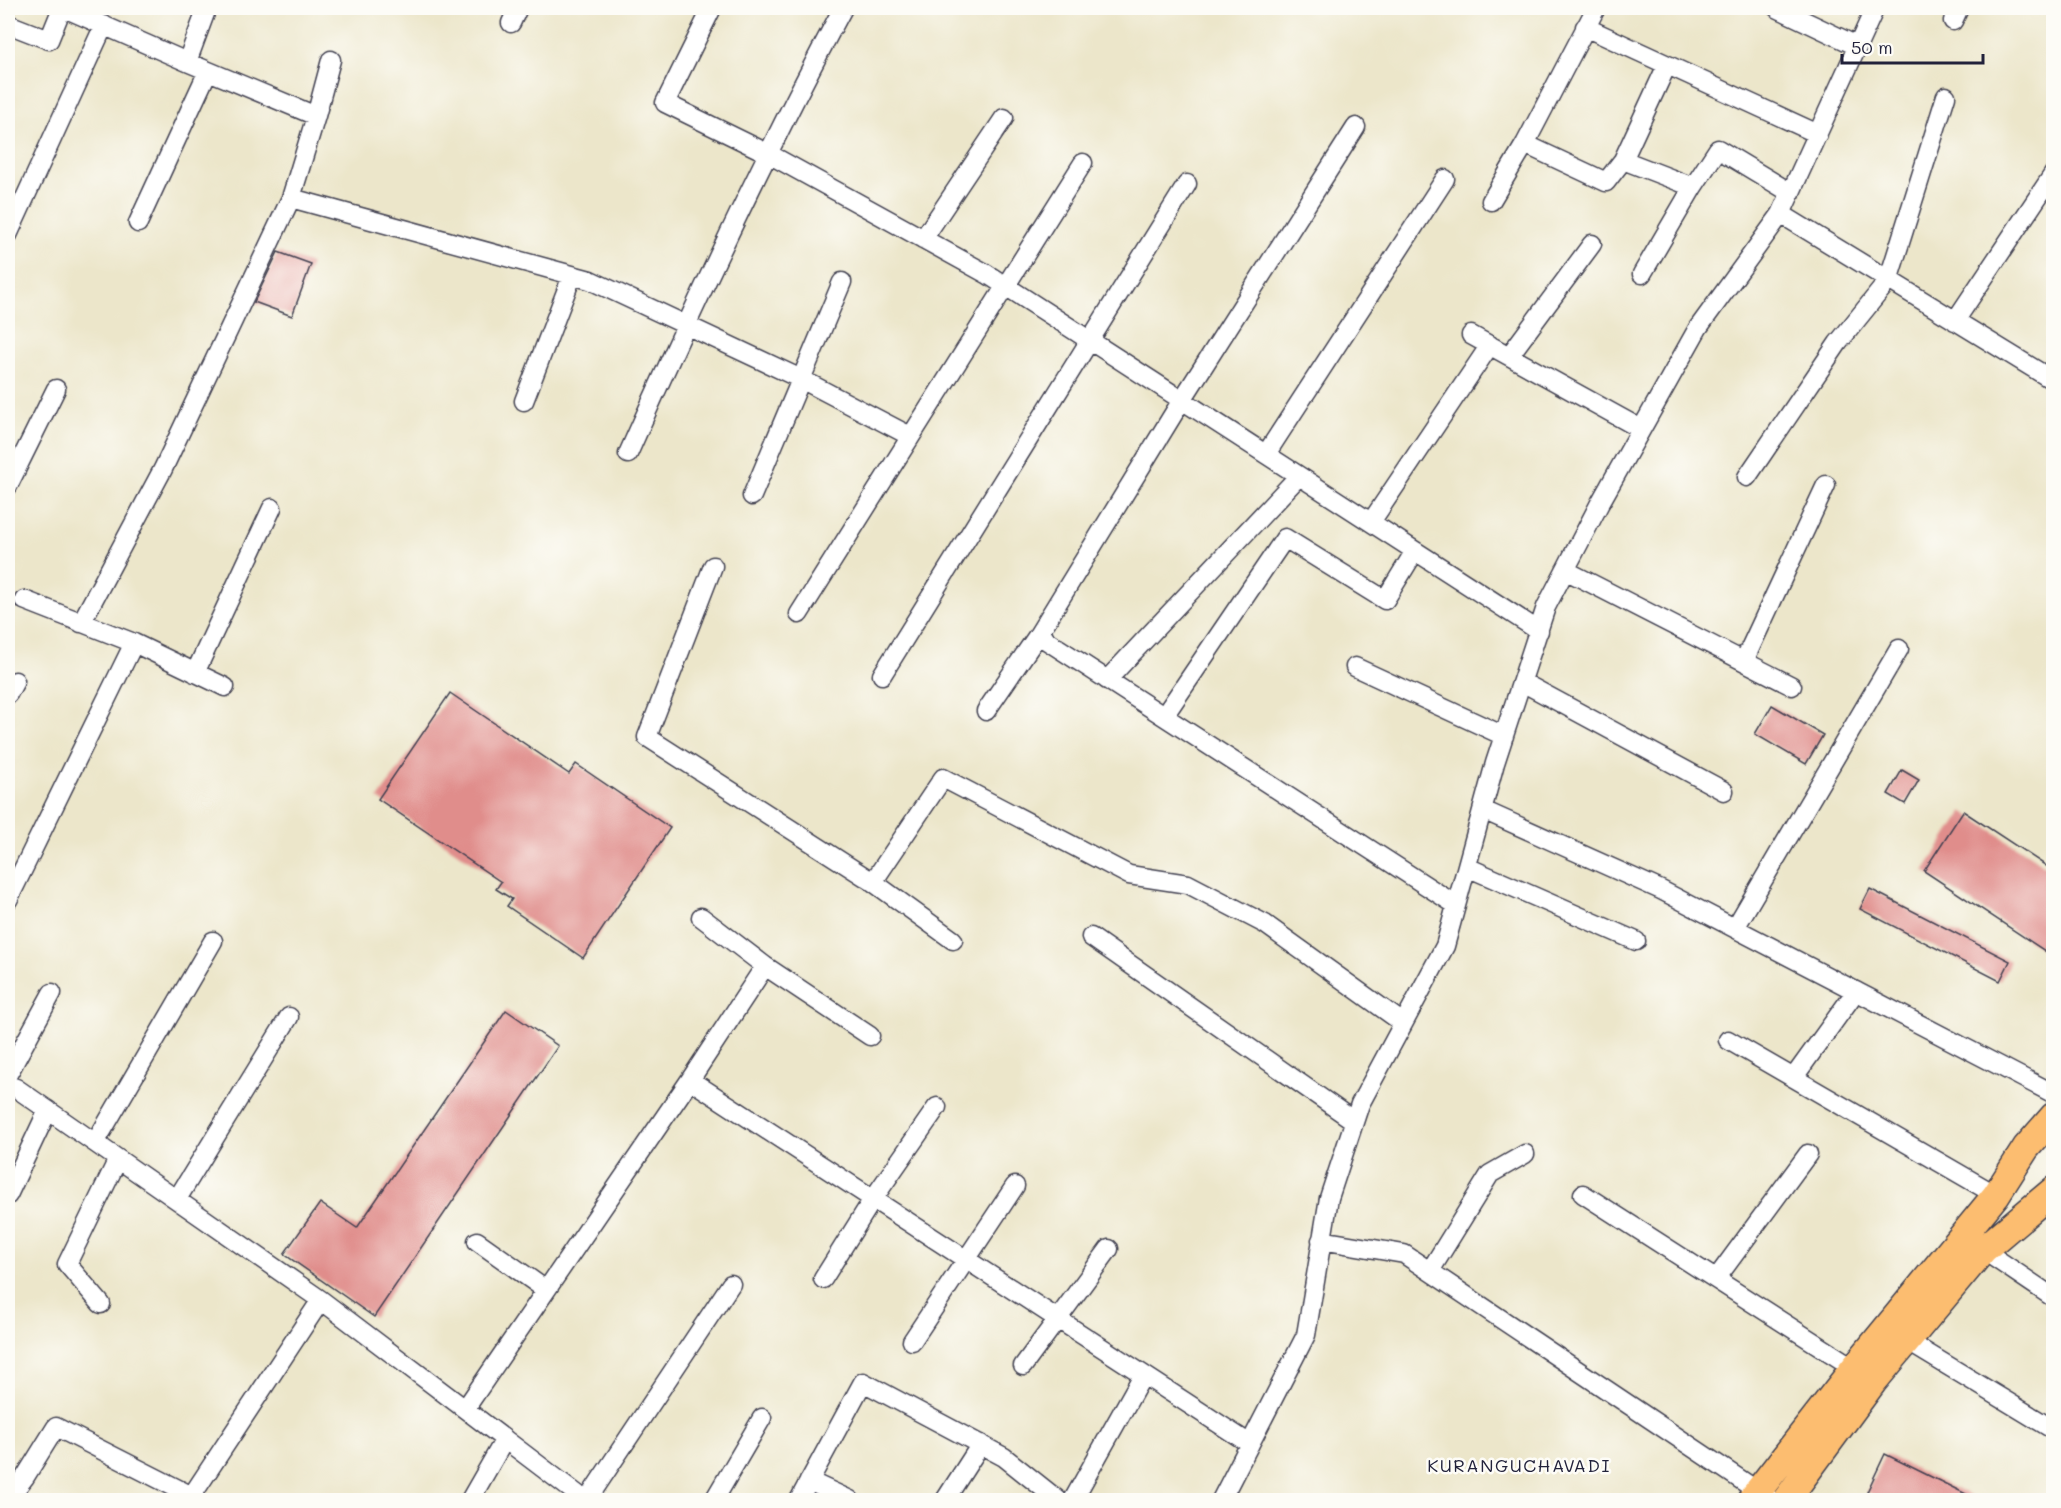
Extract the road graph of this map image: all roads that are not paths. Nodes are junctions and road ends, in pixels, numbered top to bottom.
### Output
1 (63, 8) edge
2 (207, 8) edge
3 (712, 8) edge
4 (843, 8) edge
5 (1596, 8) edge
6 (1777, 8) edge
7 (1875, 8) edge
8 (8, 24) edge
9 (104, 25) junction
10 (1585, 27) junction
11 (1857, 46) junction
12 (331, 60) dead end
13 (187, 62) junction
14 (1667, 65) junction
15 (208, 71) junction
16 (1946, 96) dead end
17 (316, 116) junction
18 (1004, 118) dead end
19 (1356, 127) dead end
20 (1818, 134) junction
21 (1525, 144) junction
22 (767, 153) junction
23 (1623, 160) junction
24 (1083, 163) dead end
25 (2054, 173) edge
26 (1445, 179) dead end
27 (1187, 184) dead end
28 (1693, 187) junction
29 (1791, 193) junction
30 (291, 198) junction
31 (1491, 201) dead end
32 (1781, 214) junction
33 (138, 223) dead end
34 (8, 235) edge
35 (923, 239) junction
36 (1592, 244) dead end
37 (1642, 274) dead end
38 (572, 276) junction
39 (1888, 281) junction
40 (842, 282) dead end
41 (1005, 286) junction
42 (1955, 321) junction
43 (685, 325) junction
44 (1471, 335) dead end
45 (1090, 341) junction
46 (1490, 345) junction
47 (1509, 356) junction
48 (801, 379) junction
49 (2054, 381) edge
50 (56, 389) dead end
51 (1182, 400) junction
52 (524, 401) dead end
53 (1641, 429) junction
54 (910, 436) junction
55 (628, 454) dead end
56 (1266, 454) junction
57 (1299, 476) junction
58 (1748, 477) dead end
59 (1826, 485) dead end
60 (8, 486) edge
61 (752, 496) dead end
62 (272, 508) dead end
63 (1371, 522) junction
64 (1415, 551) junction
65 (713, 566) dead end
66 (1565, 570) junction
67 (24, 600) dead end
68 (799, 614) dead end
69 (81, 622) junction
70 (1539, 631) junction
71 (1038, 634) junction
72 (134, 643) junction
73 (1899, 649) dead end
74 (1744, 661) junction
75 (1354, 667) dead end
76 (195, 673) junction
77 (882, 675) dead end
78 (1107, 680) junction
79 (1522, 682) junction
80 (1792, 686) dead end
81 (225, 687) dead end
82 (986, 711) dead end
83 (1164, 716) junction
84 (1504, 736) junction
85 (1724, 790) dead end
86 (1482, 810) junction
87 (1467, 867) junction
88 (873, 882) junction
89 (8, 900) edge
90 (1456, 905) junction
91 (701, 916) dead end
92 (1735, 928) junction
93 (1090, 937) dead end
94 (952, 940) dead end
95 (213, 941) dead end
96 (1636, 942) dead end
97 (765, 966) junction
98 (1856, 991) junction
99 (52, 993) dead end
100 (289, 1017) dead end
101 (1403, 1023) junction
102 (870, 1036) dead end
103 (1728, 1040) dead end
104 (8, 1074) edge
105 (1794, 1077) junction
106 (690, 1080) junction
107 (8, 1085) edge
108 (2054, 1094) edge
109 (937, 1107) dead end
110 (48, 1110) junction
111 (2054, 1116) edge
112 (1354, 1121) junction
113 (2054, 1139) edge
114 (95, 1143) junction
115 (1525, 1154) dead end
116 (1808, 1154) dead end
117 (118, 1159) junction
118 (2054, 1171) edge
119 (1015, 1186) dead end
120 (2054, 1190) edge
121 (1583, 1194) dead end
122 (8, 1195) edge
123 (1996, 1195) junction
124 (177, 1199) junction
125 (873, 1199) junction
126 (1321, 1240) junction
127 (477, 1241) dead end
128 (1109, 1249) dead end
129 (1983, 1250) junction
130 (965, 1259) junction
131 (1430, 1271) junction
132 (823, 1279) dead end
133 (1716, 1279) junction
134 (732, 1284) dead end
135 (546, 1290) junction
136 (2054, 1298) edge
137 (321, 1300) junction
138 (101, 1304) dead end
139 (1059, 1320) junction
140 (912, 1341) dead end
141 (1906, 1341) junction
142 (1023, 1366) dead end
143 (1854, 1368) junction
144 (1143, 1375) junction
145 (465, 1409) junction
146 (762, 1418) dead end
147 (2054, 1430) edge
148 (505, 1439) junction
149 (981, 1444) junction
150 (1250, 1444) junction
151 (809, 1481) junction
152 (11, 1490) edge
153 (191, 1498) edge
154 (1761, 1498) edge
155 (470, 1500) edge
156 (582, 1500) edge
157 (587, 1500) edge
158 (714, 1500) edge
159 (799, 1500) edge
160 (850, 1500) edge
161 (945, 1500) edge
162 (1058, 1500) edge
163 (1073, 1500) edge
164 (1221, 1500) edge
165 (1786, 1500) edge

1 - 8 street
1 - 9 street
2 - 13 street
3 - 22 street
4 - 22 street
5 - 10 street
6 - 11 street
7 - 11 street
9 - 13 street
9 - 34 street
10 - 14 street
10 - 21 street
11 - 20 street
12 - 17 street
13 - 15 street
14 - 20 street
14 - 23 street
15 - 17 street
15 - 33 street
16 - 39 street
17 - 30 street
18 - 35 street
19 - 51 street
20 - 29 street
21 - 23 street
21 - 31 street
22 - 35 street
22 - 43 street
23 - 28 street
24 - 41 street
25 - 42 street
26 - 56 street
27 - 45 street
28 - 29 street
28 - 37 street
29 - 32 street
30 - 38 street
30 - 69 street
32 - 39 street
32 - 53 street
35 - 41 street
36 - 47 street
38 - 43 street
38 - 52 street
39 - 42 street
39 - 58 street
40 - 48 street
41 - 45 street
41 - 54 street
42 - 49 street
43 - 48 street
43 - 55 street
44 - 46 street
45 - 51 street
45 - 77 street
46 - 47 street
46 - 63 street
47 - 53 street
48 - 54 street
48 - 61 street
50 - 60 street
51 - 56 street
51 - 71 street
53 - 66 street
54 - 68 street
56 - 57 street
57 - 63 street
57 - 78 street
59 - 74 street
62 - 76 street
63 - 64 street
64 - 70 street
64 - 83 street
65 - 88 street
66 - 70 street
66 - 74 street
67 - 69 street
69 - 72 street
70 - 79 street
71 - 78 street
71 - 82 street
72 - 76 street
72 - 89 street
73 - 92 street
74 - 80 street
75 - 84 street
76 - 81 street
78 - 83 street
79 - 84 street
79 - 85 street
83 - 90 street
84 - 86 street
86 - 87 street
86 - 92 street
87 - 90 street
87 - 96 street
88 - 94 street
88 - 101 street
90 - 101 street
91 - 97 street
92 - 98 street
93 - 112 street
95 - 114 street
97 - 102 street
97 - 106 street
98 - 105 street
98 - 108 street
99 - 104 street
100 - 124 street
101 - 112 street
103 - 105 street
105 - 123 street
106 - 125 street
106 - 135 street
107 - 110 street
109 - 125 street
110 - 114 street
110 - 122 street
111 - 123 main road
112 - 126 street
113 - 123 main road
114 - 117 street
115 - 131 street
116 - 133 street
117 - 124 street
117 - 138 street
118 - 129 main road
119 - 130 street
120 - 129 main road
121 - 133 street
123 - 143 main road
124 - 137 street
125 - 130 street
125 - 132 street
126 - 131 street
126 - 150 street
127 - 135 street
128 - 139 street
129 - 136 street
129 - 141 main road
130 - 139 street
130 - 140 street
131 - 154 street
133 - 143 street
134 - 157 street
135 - 145 street
137 - 145 street
137 - 153 street
139 - 142 street
139 - 144 street
141 - 147 street
141 - 165 main road
143 - 154 main road
144 - 150 street
144 - 163 street
145 - 148 street
146 - 158 street
148 - 155 street
148 - 156 street
149 - 151 street
149 - 161 street
149 - 162 street
150 - 164 street
151 - 159 street
151 - 160 street
152 - 153 street

